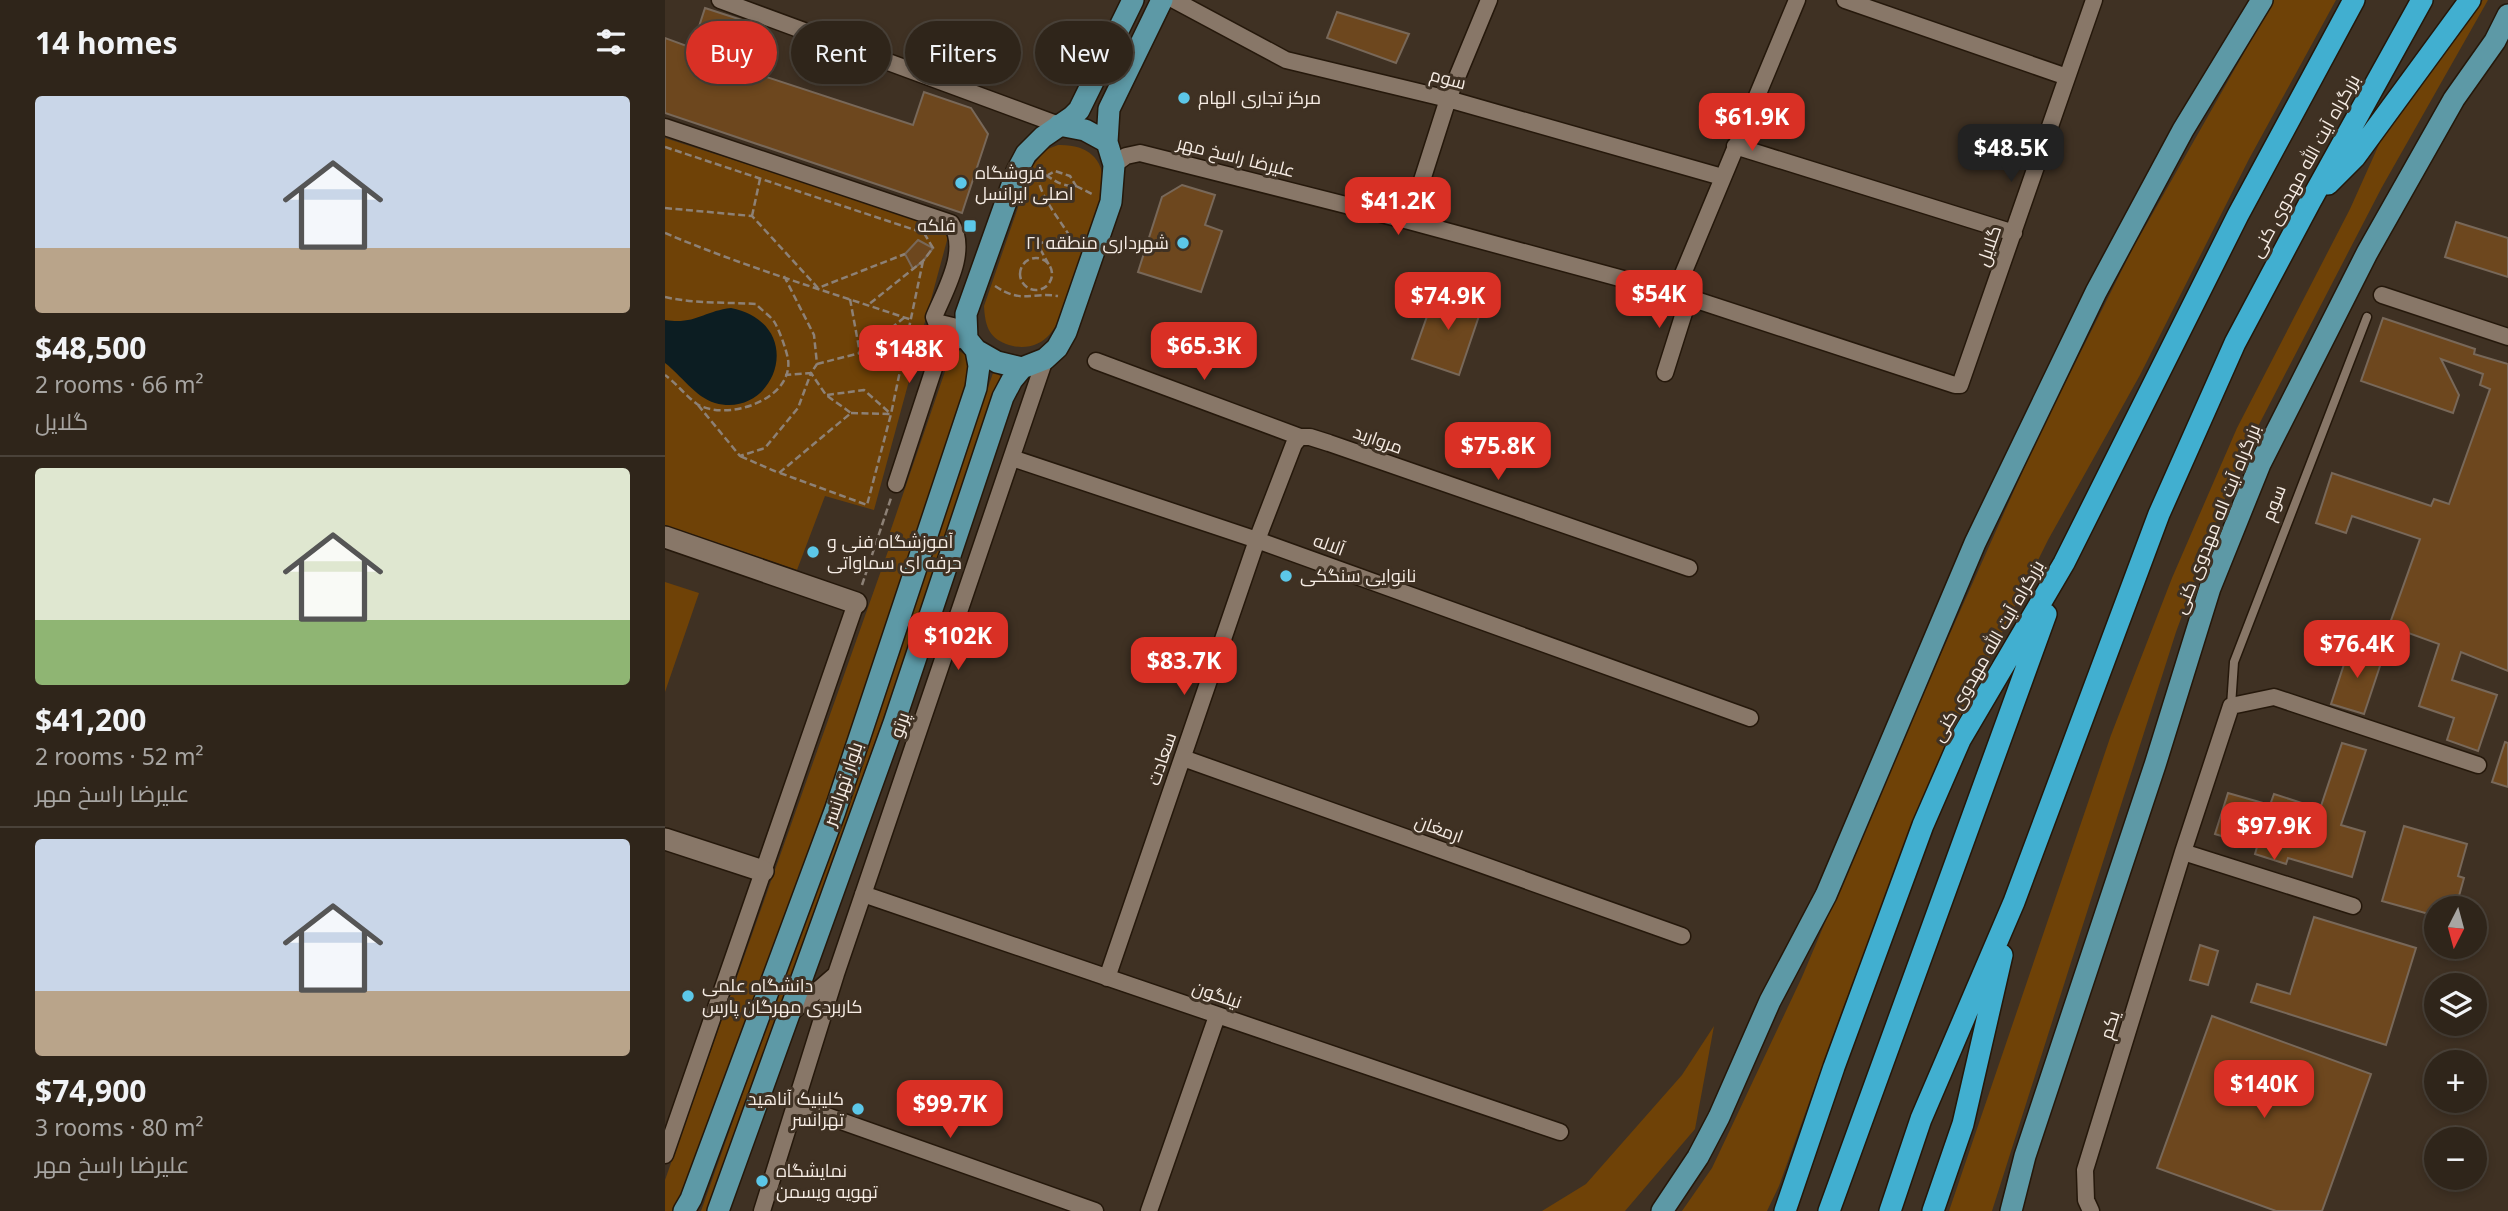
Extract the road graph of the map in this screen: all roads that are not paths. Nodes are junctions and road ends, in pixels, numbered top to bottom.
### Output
1 (720, 0) edge
2 (773, 0) edge
3 (1133, 0) edge
4 (1162, 0) edge
5 (1174, 0) edge
6 (1489, 0) edge
7 (1797, 0) edge
8 (1845, 0) edge
9 (2094, 0) edge
10 (2262, 0) edge
11 (2354, 0) edge
12 (2422, 0) edge
13 (2470, 0) edge
14 (2508, 15) edge
15 (766, 16) junction
16 (2501, 34) edge
17 (2067, 77) junction
18 (1448, 99) junction
19 (1059, 125) junction
20 (665, 127) edge
21 (1107, 142) junction
22 (1735, 146) junction
23 (1114, 165) junction
24 (1722, 177) junction
25 (2310, 202) junction
26 (1409, 221) junction
27 (2014, 233) junction
28 (1682, 295) junction
29 (2382, 295) dead end
30 (2367, 317) dead end
31 (2508, 337) edge
32 (970, 339) junction
33 (1045, 359) junction
34 (1095, 361) dead end
35 (1022, 368) junction
36 (1665, 373) dead end
37 (1300, 437) junction
38 (1012, 458) junction
39 (896, 484) road end
40 (665, 537) edge
41 (1257, 540) junction
42 (2064, 563) junction
43 (1689, 568) dead end
44 (856, 603) joint
45 (2231, 706) junction
46 (1750, 718) dead end
47 (1183, 758) junction
48 (2478, 765) dead end
49 (665, 839) edge
50 (2183, 852) junction
51 (762, 872) junction
52 (863, 894) junction
53 (2014, 902) junction
54 (2353, 906) dead end
55 (1682, 936) dead end
56 (836, 974) junction
57 (1107, 978) junction
58 (790, 1015) junction
59 (1217, 1016) junction
60 (793, 1104) junction
61 (1559, 1132) dead end
62 (665, 1155) edge
63 (1788, 1202) edge
64 (684, 1211) edge
65 (718, 1211) edge
66 (762, 1211) edge
67 (1094, 1211) edge
68 (1149, 1211) edge
69 (1662, 1211) edge
70 (1779, 1211) edge
71 (1829, 1211) edge
72 (1890, 1211) edge
73 (1933, 1211) edge
74 (2011, 1211) edge
75 (2091, 1211) edge

1 - 15 street
2 - 15 street
3 - 19 main road
4 - 21 main road
5 - 18 street, سوم
6 - 18 street
7 - 22 street
8 - 17 street
9 - 17 street, گلایل
10 - 69 main road
11 - 42 highway
12 - 25 highway, بزرگراه آیت الله مهدوی کنی
13 - 25 highway
14 - 16 main road, بزرگراه آیت اله مهدوی کنی
15 - 19 street
16 - 74 main road, بزرگراه آیت اله مهدوی کنی
17 - 27 street, گلایل
18 - 24 street, سوم
18 - 26 street
19 - 21 main road
19 - 32 main road, بلوار تهرانسر
20 - 32 street
21 - 23 main road
22 - 24 street
22 - 27 street
23 - 26 street, علیرضا راسخ مهر
23 - 33 main road
24 - 28 street
25 - 53 highway, بزرگراه آیت الله مهدوی کنی
26 - 28 street, علیرضا راسخ مهر
27 - 28 street, گلایل
28 - 36 street
29 - 31 street
30 - 45 lane, سوم
32 - 35 main road
32 - 39 street
32 - 64 main road, بلوار تهرانسر
33 - 35 main road
33 - 38 street, پرتو
34 - 37 street, مروارید
35 - 58 main road, بلوار تهرانسر
37 - 41 street, سعادت
37 - 43 street, مروارید
38 - 41 street, آلاله
38 - 52 street, پرتو
40 - 44 street
41 - 46 street, آلاله
41 - 47 street, سعادت
42 - 63 highway, بزرگراه آیت الله مهدوی کنی
42 - 71 highway, بزرگراه آیت الله مهدوی کنی
44 - 51 street
45 - 48 street
45 - 50 street, سوم
47 - 55 street, ارمغان
47 - 57 street, سعادت
49 - 51 street
50 - 54 street
50 - 75 street, یکم
51 - 62 street
52 - 56 street, پرتو
52 - 57 street, نیلگون
53 - 72 highway, بزرگراه آیت الله مهدوی کنی
53 - 73 highway, بزرگراه آیت الله مهدوی کنی
56 - 58 street
56 - 60 street, پرتو
57 - 59 street, نیلگون
58 - 65 main road, بلوار تهرانسر
59 - 61 street, نیلگون
59 - 68 street
60 - 66 street, پرتو
60 - 67 street
63 - 70 highway, بزرگراه آیت الله مهدوی کنی

